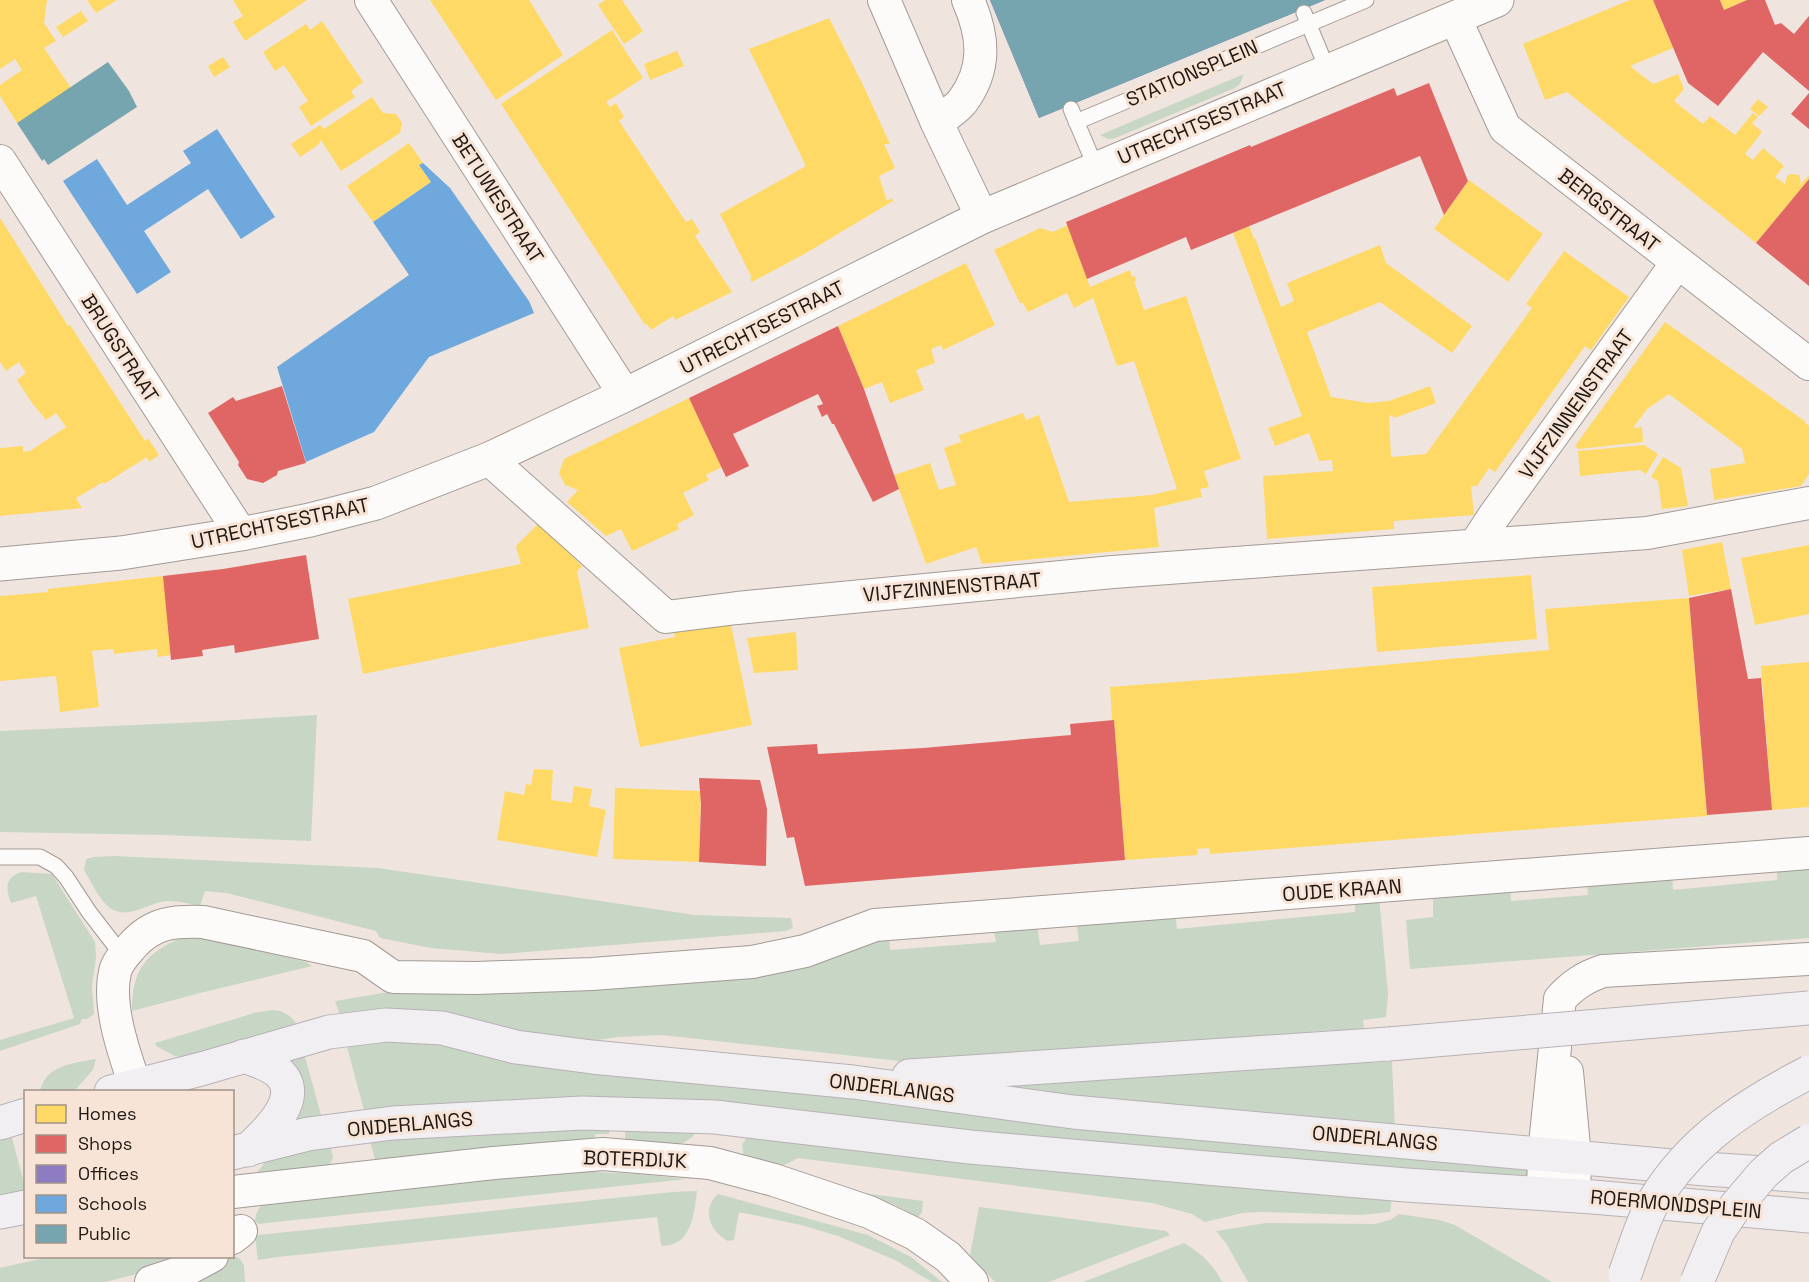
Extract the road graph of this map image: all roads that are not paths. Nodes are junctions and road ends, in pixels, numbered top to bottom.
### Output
1 (371, 0) edge
2 (884, 0) edge
3 (1366, 0) edge
4 (1497, 0) edge
5 (971, 6) edge
6 (1306, 18) junction
7 (1455, 18) junction
8 (1328, 71) junction
9 (937, 123) junction
10 (0, 161) edge
11 (1096, 168) junction
12 (982, 217) junction
13 (1677, 263) junction
14 (1809, 364) edge
15 (625, 395) junction
16 (489, 459) junction
17 (1809, 503) edge
18 (241, 534) junction
19 (1475, 545) junction
20 (0, 564) edge
21 (1809, 853) edge
22 (0, 857) edge
23 (875, 925) joint
24 (123, 956) junction
25 (1809, 959) edge
26 (1809, 1008) edge
27 (244, 1056) junction
28 (1809, 1072) edge
29 (853, 1082) junction
30 (123, 1089) edge
31 (24, 1116) edge
32 (0, 1123) edge
33 (1809, 1141) edge
34 (240, 1152) edge
35 (1559, 1156) junction
36 (1809, 1176) edge
37 (1559, 1194) junction
38 (24, 1207) edge
39 (0, 1212) edge
40 (236, 1214) edge
41 (1809, 1216) edge
42 (210, 1258) edge
43 (1624, 1278) edge
44 (151, 1282) edge
45 (972, 1282) edge
46 (1697, 1282) edge

1 - 15 street, BETUWESTRAAT
2 - 9 street
3 - 6 lane, STATIONSPLEIN
4 - 7 street, UTRECHTSESTRAAT
5 - 9 street
6 - 8 lane
6 - 11 lane, STATIONSPLEIN
7 - 8 street, UTRECHTSESTRAAT
7 - 13 street, BERGSTRAAT
8 - 11 street, UTRECHTSESTRAAT
9 - 12 street
10 - 18 street, BRUGSTRAAT
11 - 12 street, UTRECHTSESTRAAT
12 - 15 street, UTRECHTSESTRAAT
13 - 14 street, BERGSTRAAT
13 - 19 street, VIJFZINNENSTRAAT
15 - 16 street, UTRECHTSESTRAAT
16 - 18 street, UTRECHTSESTRAAT
16 - 19 street, VIJFZINNENSTRAAT
17 - 19 street, VIJFZINNENSTRAAT
18 - 20 street, UTRECHTSESTRAAT
21 - 23 street, OUDE KRAAN
22 - 24 lane
23 - 24 street, ONDERLANGS
24 - 30 street, ONDERLANGS
25 - 35 street
26 - 29 main road, bridge
27 - 29 main road, ONDERLANGS
27 - 30 main road, ONDERLANGS
27 - 34 main road, ONDERLANGS
28 - 43 main road, bridge
29 - 35 main road, ONDERLANGS
31 - 32 main road
33 - 46 main road, bridge
34 - 37 main road, ONDERLANGS
35 - 36 main road, ROERMONDSPLEIN
35 - 37 street
37 - 41 main road, ROERMONDSPLEIN
38 - 39 main road
40 - 45 street, BOTERDIJK
42 - 44 street

